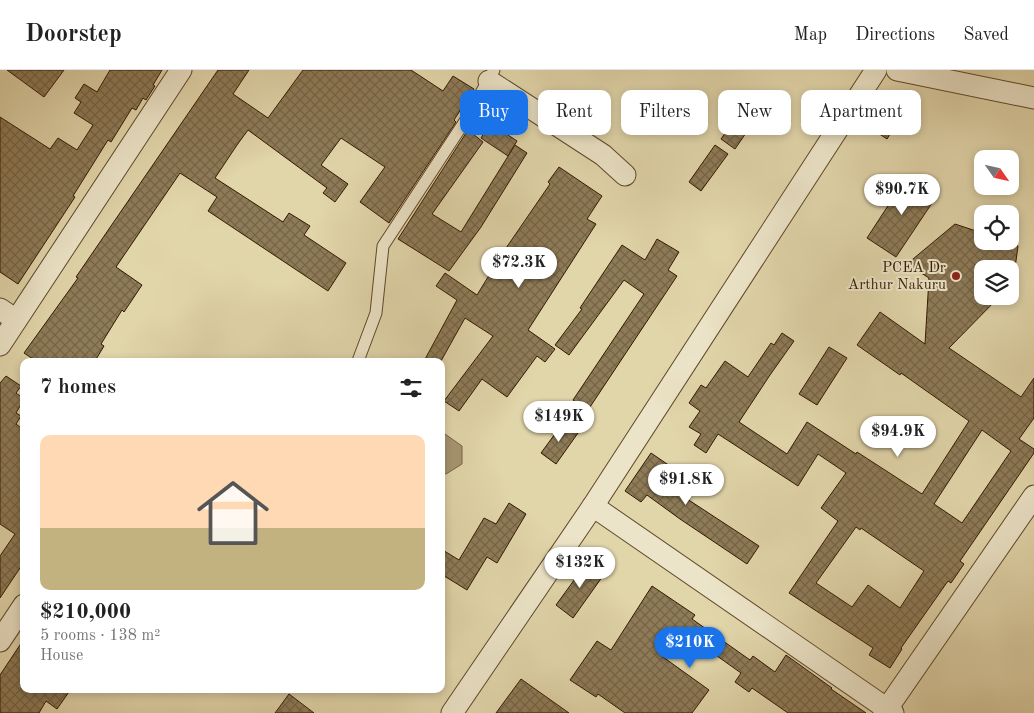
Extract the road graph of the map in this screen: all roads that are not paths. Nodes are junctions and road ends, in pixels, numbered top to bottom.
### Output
1 (181, 70) edge
2 (876, 70) edge
3 (897, 70) edge
4 (492, 75) edge
5 (1033, 92) edge
6 (625, 175) dead end
7 (8, 315) edge
8 (0, 345) edge
9 (359, 358) edge
10 (1034, 496) edge
11 (593, 506) junction
12 (20, 611) edge
13 (0, 641) edge
14 (888, 712) edge
15 (452, 713) edge

1 - 7 street
2 - 11 street
3 - 5 street
4 - 6 street
4 - 9 lane
7 - 8 street
10 - 14 street
11 - 14 street
11 - 15 street
12 - 13 street

